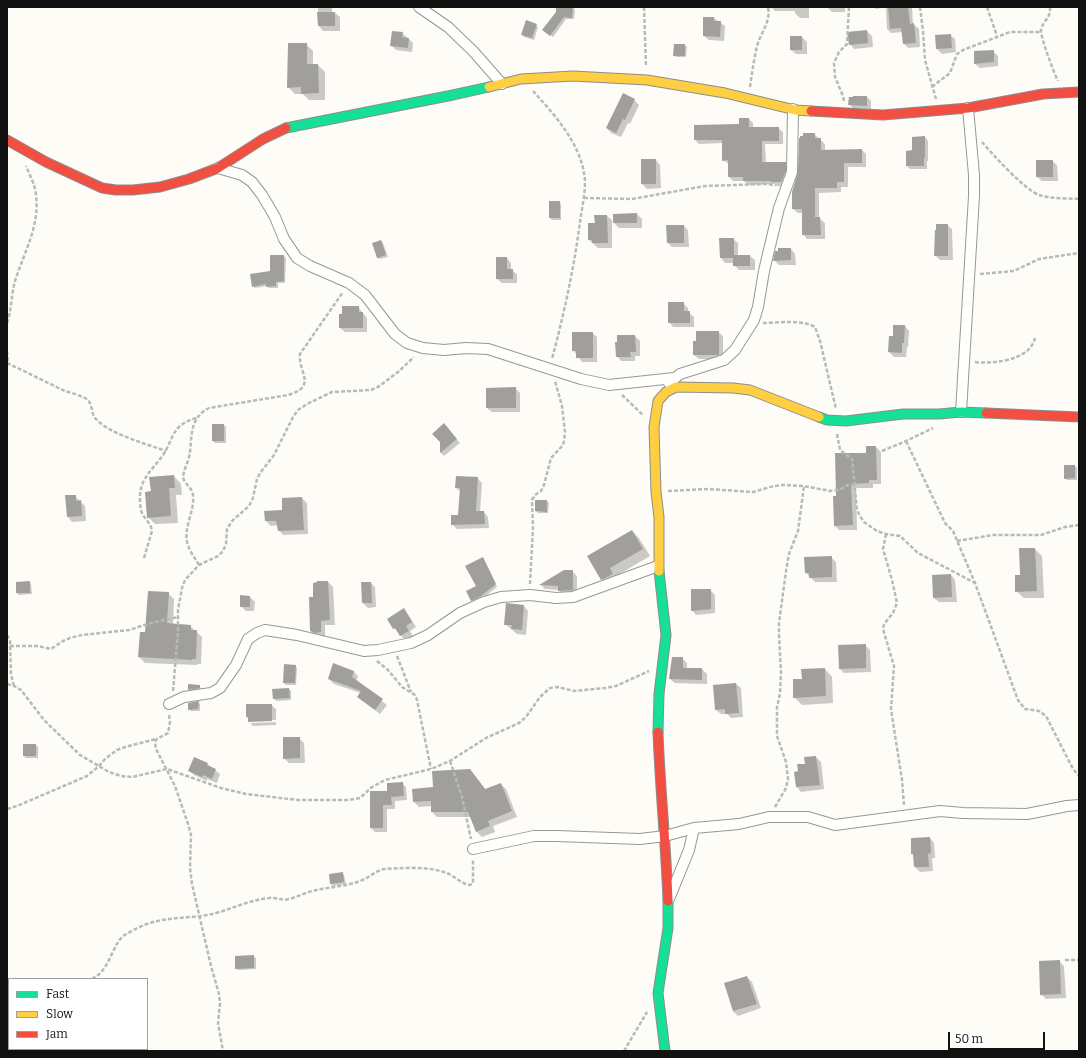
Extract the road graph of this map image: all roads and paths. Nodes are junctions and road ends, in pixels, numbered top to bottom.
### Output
1 (419, 7) edge
2 (644, 7) edge
3 (768, 7) edge
4 (849, 7) edge
5 (920, 7) edge
6 (987, 7) edge
7 (1050, 7) edge
8 (1041, 32) junction
9 (997, 36) junction
10 (521, 79) junction
11 (647, 80) junction
12 (502, 84) junction
13 (932, 86) junction
14 (1064, 92) junction
15 (1079, 92) edge
16 (754, 100) junction
17 (968, 108) junction
18 (793, 109) junction
19 (941, 111) junction
20 (845, 114) junction
21 (970, 128) junction
22 (7, 140) edge
23 (25, 164) dead end
24 (218, 168) junction
25 (787, 186) junction
26 (584, 198) junction
27 (1079, 199) edge
28 (1079, 253) edge
29 (970, 274) junction
30 (349, 283) junction
31 (7, 323) edge
32 (752, 324) junction
33 (1035, 338) dead end
34 (7, 351) edge
35 (964, 360) junction
36 (8, 364) edge
37 (550, 368) junction
38 (674, 378) junction
39 (609, 385) junction
40 (666, 392) junction
41 (961, 412) junction
42 (951, 414) junction
43 (197, 417) junction
44 (1079, 417) edge
45 (836, 421) junction
46 (654, 427) junction
47 (906, 441) junction
48 (166, 451) junction
49 (882, 451) dead end
50 (855, 485) junction
51 (804, 486) junction
52 (656, 492) junction
53 (1079, 526) edge
54 (886, 534) junction
55 (957, 541) junction
56 (144, 558) dead end
57 (198, 565) dead end
58 (658, 566) junction
59 (975, 583) junction
60 (530, 595) junction
61 (178, 618) dead end
62 (7, 634) edge
63 (10, 646) junction
64 (394, 648) junction
65 (364, 651) junction
66 (662, 665) junction
67 (7, 684) edge
68 (14, 686) junction
69 (412, 693) junction
70 (169, 704) dead end
71 (156, 739) dead end
72 (450, 761) junction
73 (99, 766) junction
74 (431, 769) junction
75 (1079, 776) edge
76 (1079, 805) edge
77 (7, 809) edge
78 (905, 816) junction
79 (769, 817) junction
80 (694, 828) junction
81 (665, 836) junction
82 (473, 849) junction
83 (668, 901) junction
84 (1065, 960) dead end
85 (1079, 960) edge
86 (94, 978) edge
87 (648, 1008) dead end
88 (624, 1051) edge
89 (665, 1051) edge

1 - 12 street
2 - 11 path
3 - 16 path
4 - 20 path
5 - 13 path
6 - 9 path
7 - 8 path
8 - 9 path
8 - 14 path
9 - 13 path
10 - 11 street
10 - 12 street
10 - 26 path
11 - 16 street
12 - 24 street
13 - 19 path
14 - 15 street
14 - 17 street
16 - 18 street
17 - 19 street
17 - 21 street
18 - 20 street
18 - 25 street
19 - 20 street
21 - 27 path
21 - 29 street
22 - 24 street
23 - 31 path
24 - 30 street
25 - 26 path
25 - 32 street
26 - 37 path
28 - 29 path
29 - 35 street
30 - 37 street
30 - 43 path
32 - 38 street
32 - 45 path
33 - 35 path
34 - 36 path
35 - 41 street
36 - 48 path
37 - 39 street
37 - 60 path
38 - 39 street
38 - 40 street
39 - 46 path
40 - 45 street
40 - 46 street
41 - 42 street
41 - 44 street
42 - 45 street
42 - 47 path
43 - 48 path
43 - 57 path
45 - 50 path
46 - 52 street
47 - 49 path
47 - 55 path
48 - 56 path
50 - 51 path
50 - 54 path
51 - 52 path
51 - 79 path
52 - 58 street
53 - 55 path
54 - 59 path
54 - 78 path
55 - 59 path
58 - 60 street
58 - 66 street
59 - 75 path
60 - 64 street
61 - 63 path
62 - 63 path
63 - 68 path
64 - 65 street
64 - 69 path
65 - 69 path
65 - 70 street
66 - 72 path
66 - 81 street
67 - 68 path
68 - 73 path
69 - 74 path
71 - 73 path
72 - 74 path
72 - 82 path
73 - 74 path
73 - 77 path
76 - 78 street
78 - 79 street
79 - 80 street
80 - 81 street
80 - 83 street
81 - 82 street
81 - 83 street
82 - 86 path
83 - 89 street
84 - 85 path
87 - 88 path

